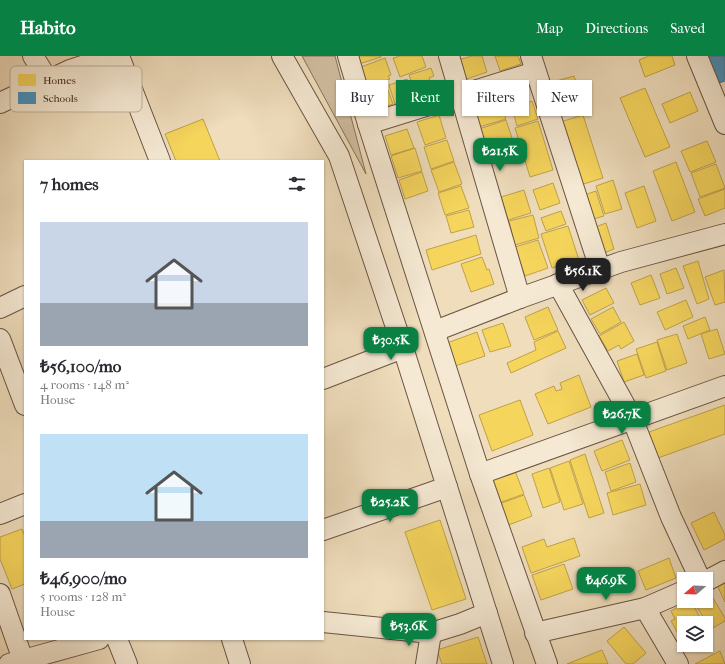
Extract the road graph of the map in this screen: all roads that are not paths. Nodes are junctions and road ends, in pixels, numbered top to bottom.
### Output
1 (33, 56) edge
2 (113, 56) edge
3 (118, 56) edge
4 (282, 56) edge
5 (348, 56) edge
6 (450, 56) edge
7 (697, 56) edge
8 (533, 64) edge
9 (39, 66) edge
10 (82, 66) edge
11 (122, 66) edge
12 (461, 96) junction
13 (10, 98) edge
14 (0, 103) edge
15 (140, 112) edge
16 (368, 124) junction
17 (725, 124) edge
18 (160, 160) edge
19 (725, 234) edge
20 (600, 269) junction
21 (558, 284) junction
22 (24, 296) edge
23 (520, 298) junction
24 (0, 308) edge
25 (435, 331) junction
26 (0, 339) edge
27 (404, 348) junction
28 (324, 379) edge
29 (725, 386) edge
30 (24, 402) edge
31 (632, 418) junction
32 (480, 474) junction
33 (447, 486) junction
34 (24, 504) edge
35 (0, 514) edge
36 (324, 530) edge
37 (725, 570) edge
38 (697, 572) edge
39 (713, 577) edge
40 (0, 594) edge
41 (677, 594) edge
42 (645, 608) junction
43 (487, 613) junction
44 (324, 622) edge
45 (431, 633) junction
46 (535, 633) junction
47 (95, 640) edge
48 (117, 640) edge
49 (232, 640) edge
50 (16, 662) edge
51 (127, 664) edge
52 (240, 664) edge
53 (426, 664) edge
54 (503, 664) edge
55 (547, 664) edge
56 (678, 664) edge

1 - 9 street
2 - 10 street
3 - 11 street
4 - 27 street
5 - 16 street
6 - 12 street
7 - 17 street
8 - 12 street
8 - 20 street
12 - 16 street
12 - 23 street
13 - 14 street
15 - 18 street
16 - 25 street
19 - 20 street
20 - 21 street
21 - 23 street
21 - 31 street
22 - 24 street
23 - 25 street
25 - 32 street
26 - 30 street
27 - 28 street
27 - 33 street
29 - 31 street
31 - 32 street
31 - 38 street
32 - 46 street
33 - 36 street
33 - 43 street
34 - 35 street
37 - 39 street
40 - 50 street
41 - 42 street
42 - 46 street
42 - 56 street
43 - 45 street
43 - 54 street
44 - 45 street
45 - 53 street
46 - 55 street
47 - 50 street
48 - 51 street
49 - 52 street

